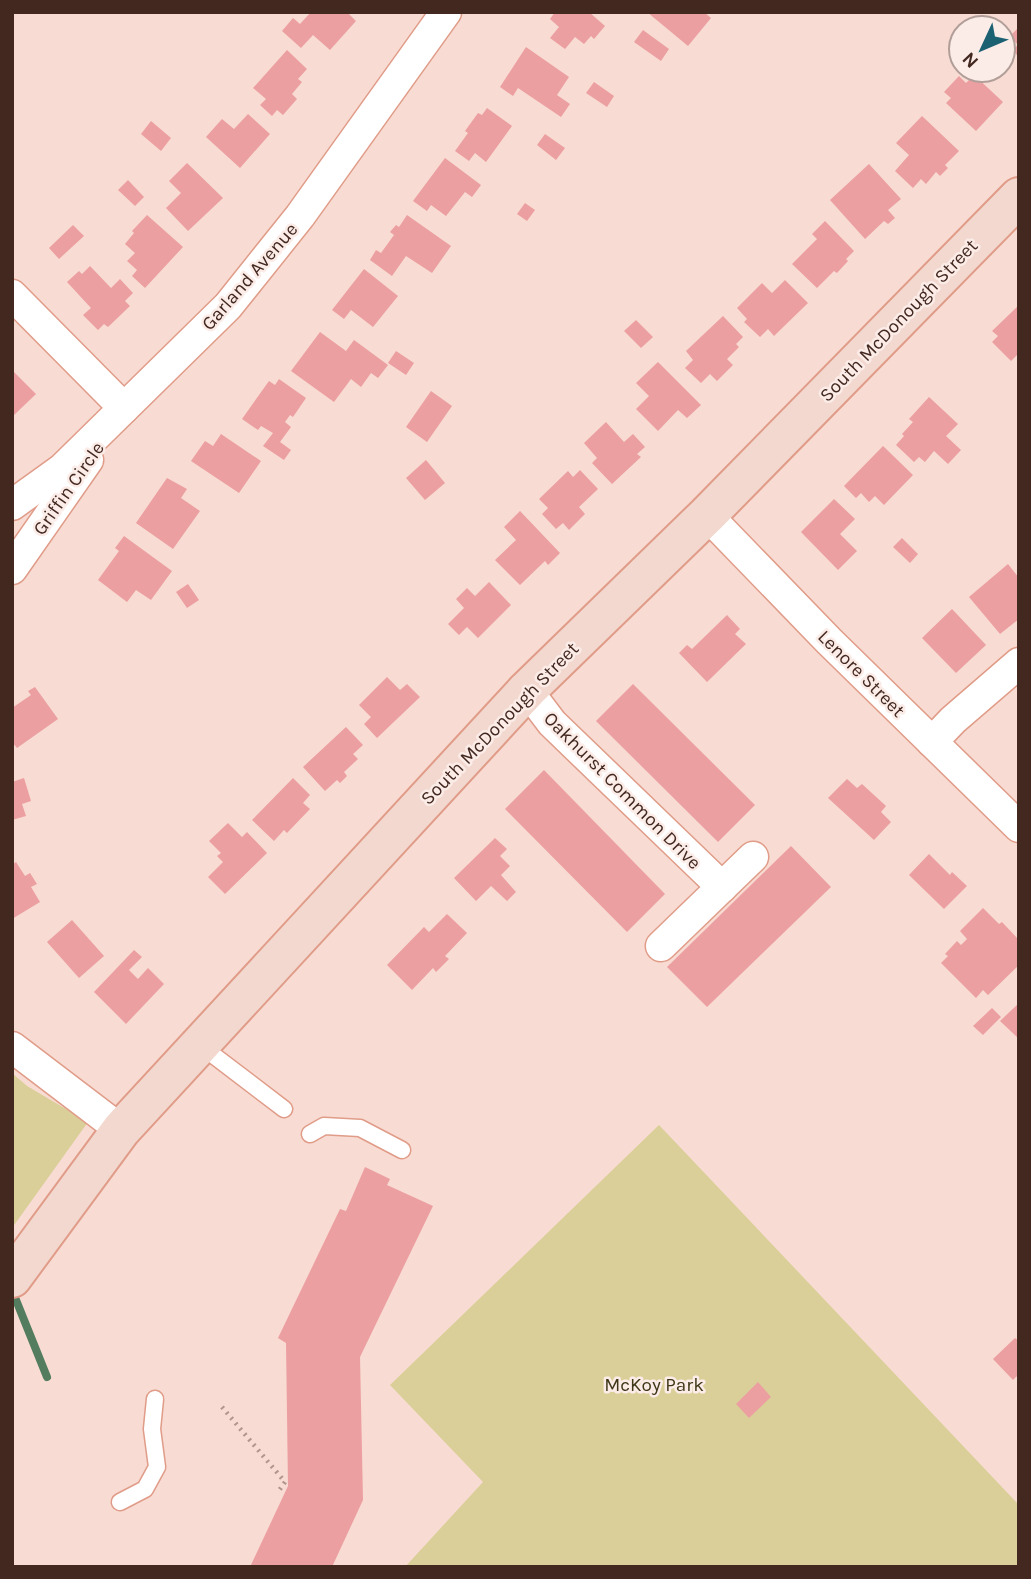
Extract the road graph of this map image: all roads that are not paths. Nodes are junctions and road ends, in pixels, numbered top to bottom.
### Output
1 (446, 12) edge
2 (1019, 197) edge
3 (12, 295) edge
4 (124, 408) junction
5 (12, 505) edge
6 (707, 516) junction
7 (12, 569) edge
8 (1019, 663) edge
9 (527, 690) junction
10 (932, 742) junction
11 (1019, 827) edge
12 (753, 857) dead end
13 (722, 887) junction
14 (660, 946) dead end
15 (200, 1045) junction
16 (12, 1047) edge
17 (284, 1109) dead end
18 (121, 1130) junction
19 (310, 1134) dead end
20 (402, 1150) dead end
21 (12, 1278) edge
22 (155, 1399) dead end
23 (120, 1502) dead end

1 - 4 street, Garland Avenue
2 - 6 street, South McDonough Street
3 - 4 street
4 - 5 street, Garland Avenue
4 - 7 street, Griffin Circle
6 - 9 street, South McDonough Street
6 - 10 street, Lenore Street
8 - 10 street
9 - 13 street, Oakhurst Common Drive
9 - 15 street, South McDonough Street
10 - 11 street, Lenore Street
12 - 13 street
13 - 14 street
15 - 17 lane
15 - 18 street, South McDonough Street
16 - 18 street
18 - 21 street, South McDonough Street
19 - 20 lane
22 - 23 lane

